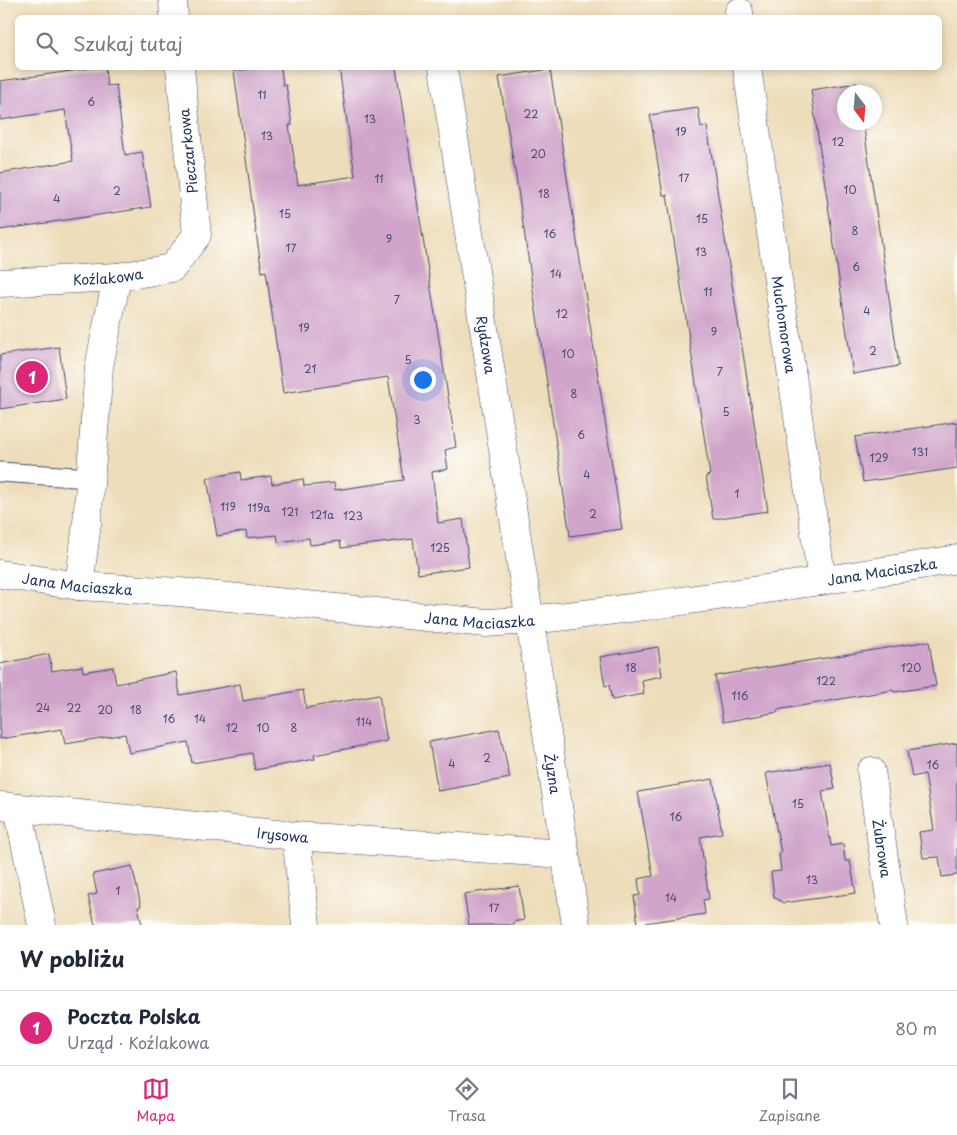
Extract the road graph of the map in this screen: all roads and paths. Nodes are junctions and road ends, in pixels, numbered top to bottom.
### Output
1 (173, 0) edge
2 (174, 15) edge
3 (180, 70) edge
4 (443, 70) edge
5 (747, 70) edge
6 (196, 235) joint
7 (117, 277) junction
8 (0, 283) edge
9 (0, 472) edge
10 (90, 478) junction
11 (957, 559) edge
12 (0, 574) edge
13 (822, 581) junction
14 (78, 586) junction
15 (530, 621) junction
16 (871, 771) dead end
17 (9, 807) edge
18 (296, 836) junction
19 (565, 854) junction
20 (42, 925) edge
21 (306, 925) edge
22 (576, 925) edge
23 (894, 925) edge

1 - 2 street
3 - 6 street, Pieczarkowa
4 - 15 street, Rydzowa
5 - 13 street, Muchomorowa
6 - 7 street, Koźlakowa
7 - 8 street, Koźlakowa
7 - 10 street
9 - 10 lane
10 - 14 street
11 - 13 street, Jana Maciaszka
12 - 14 street, Jana Maciaszka
13 - 15 street, Jana Maciaszka
14 - 15 street, Jana Maciaszka
15 - 19 street, Żyzna
16 - 23 street, Żubrowa
17 - 18 street, Irysowa
17 - 20 street
18 - 19 street, Irysowa
18 - 21 street
19 - 22 street, Żyzna

